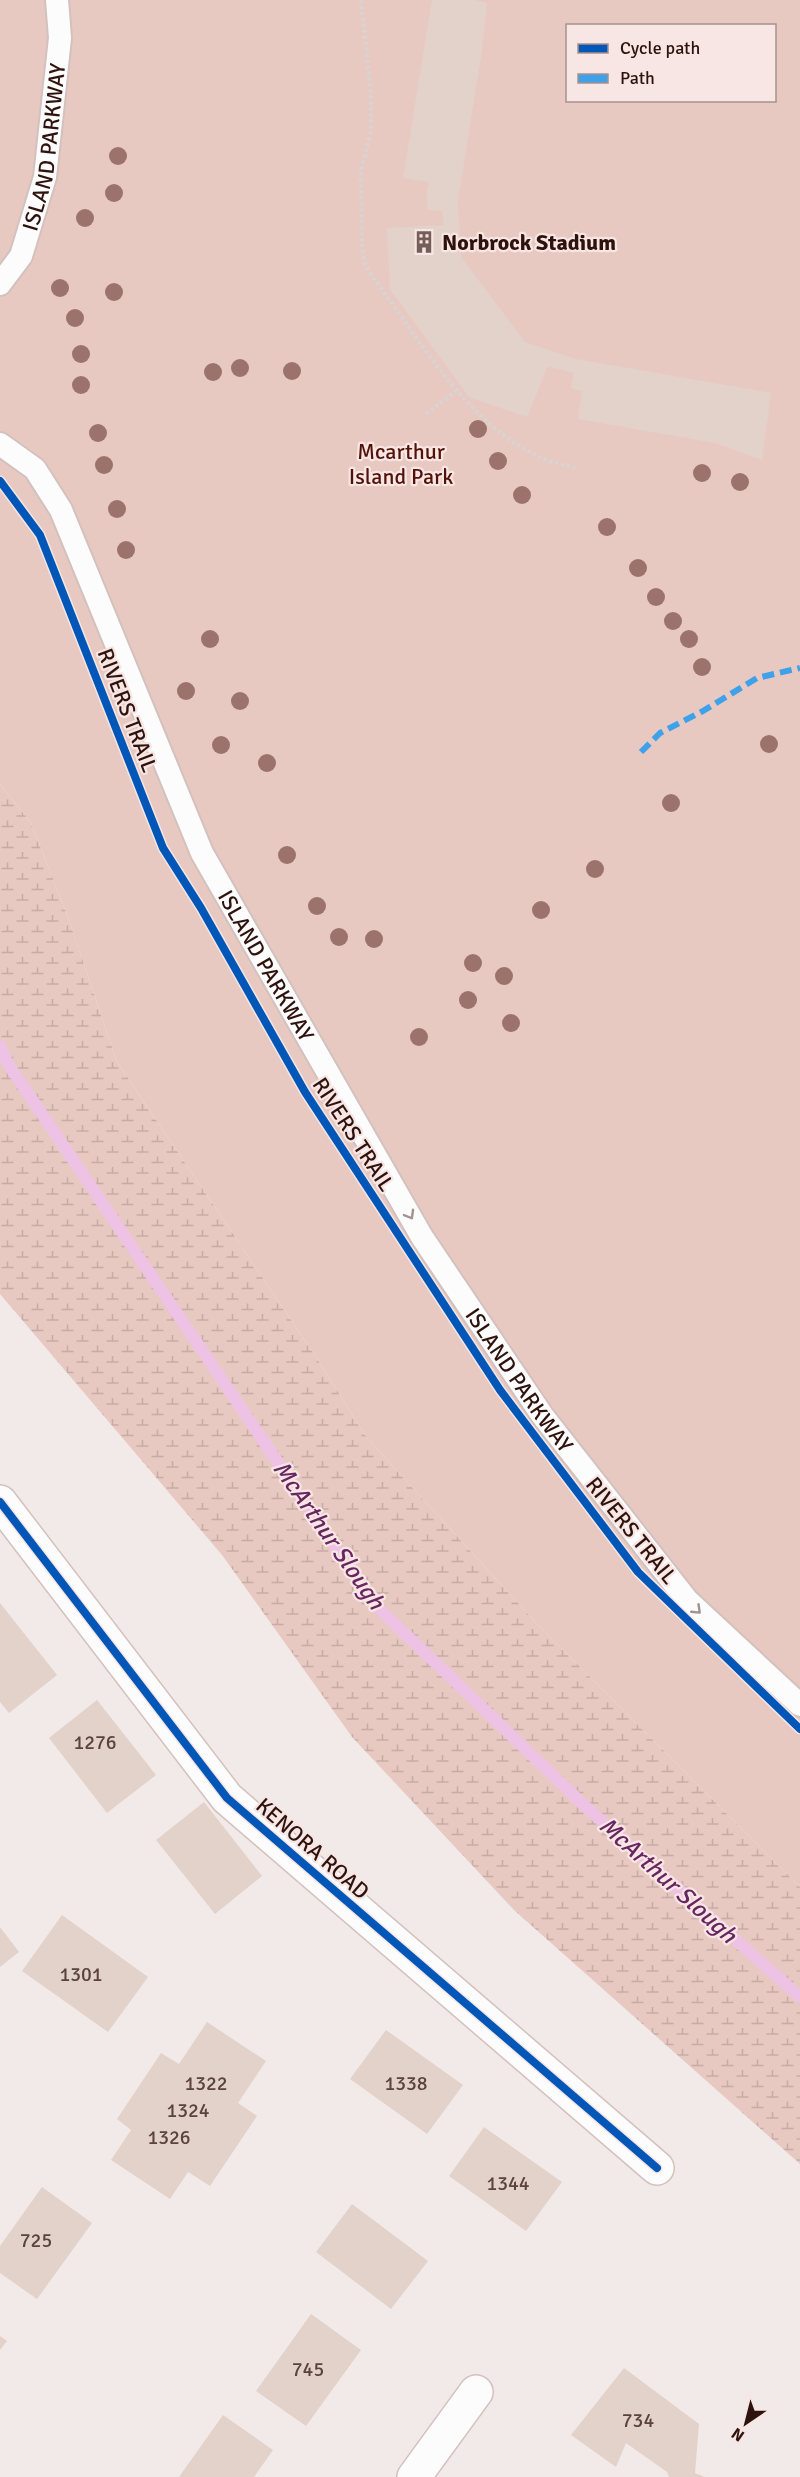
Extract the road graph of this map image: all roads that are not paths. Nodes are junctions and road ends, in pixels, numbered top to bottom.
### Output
1 (57, 0) edge
2 (0, 284) edge
3 (0, 444) edge
4 (0, 1502) edge
5 (800, 1705) edge
6 (657, 2169) dead end
7 (476, 2392) dead end
8 (414, 2477) edge

1 - 2 lane, ISLAND PARKWAY
3 -> 5 lane, ISLAND PARKWAY
4 - 6 street, KENORA ROAD
7 - 8 street

